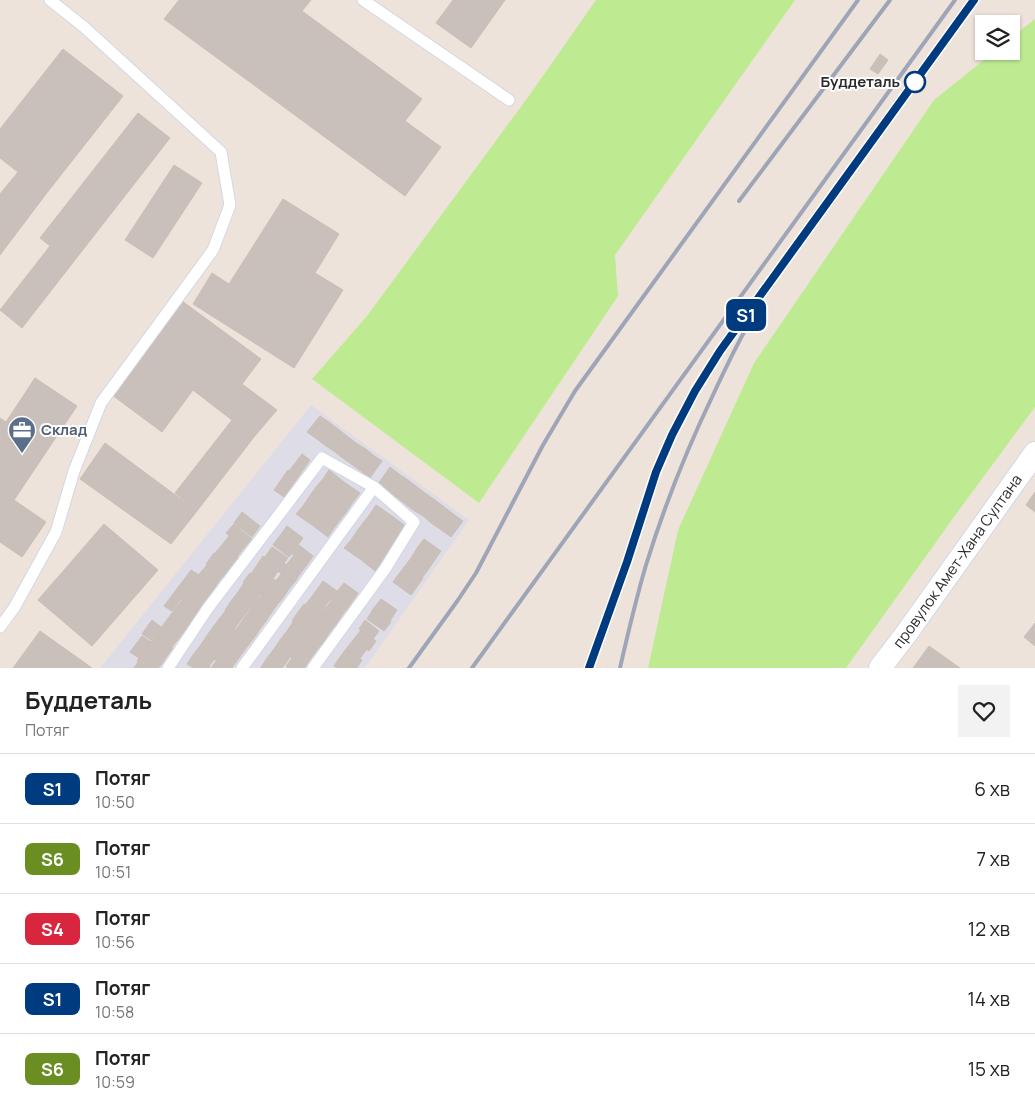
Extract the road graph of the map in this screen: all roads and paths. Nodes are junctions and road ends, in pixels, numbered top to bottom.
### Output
1 (50, 0) edge
2 (363, 0) edge
3 (509, 100) dead end
4 (1035, 453) edge
5 (374, 487) junction
6 (0, 627) edge
7 (168, 668) edge
8 (242, 668) edge
9 (313, 668) edge
10 (880, 668) edge

1 - 6 lane
2 - 3 lane
4 - 10 street, провулок Амет-Хана Султана
5 - 7 lane
5 - 8 lane
5 - 9 lane

